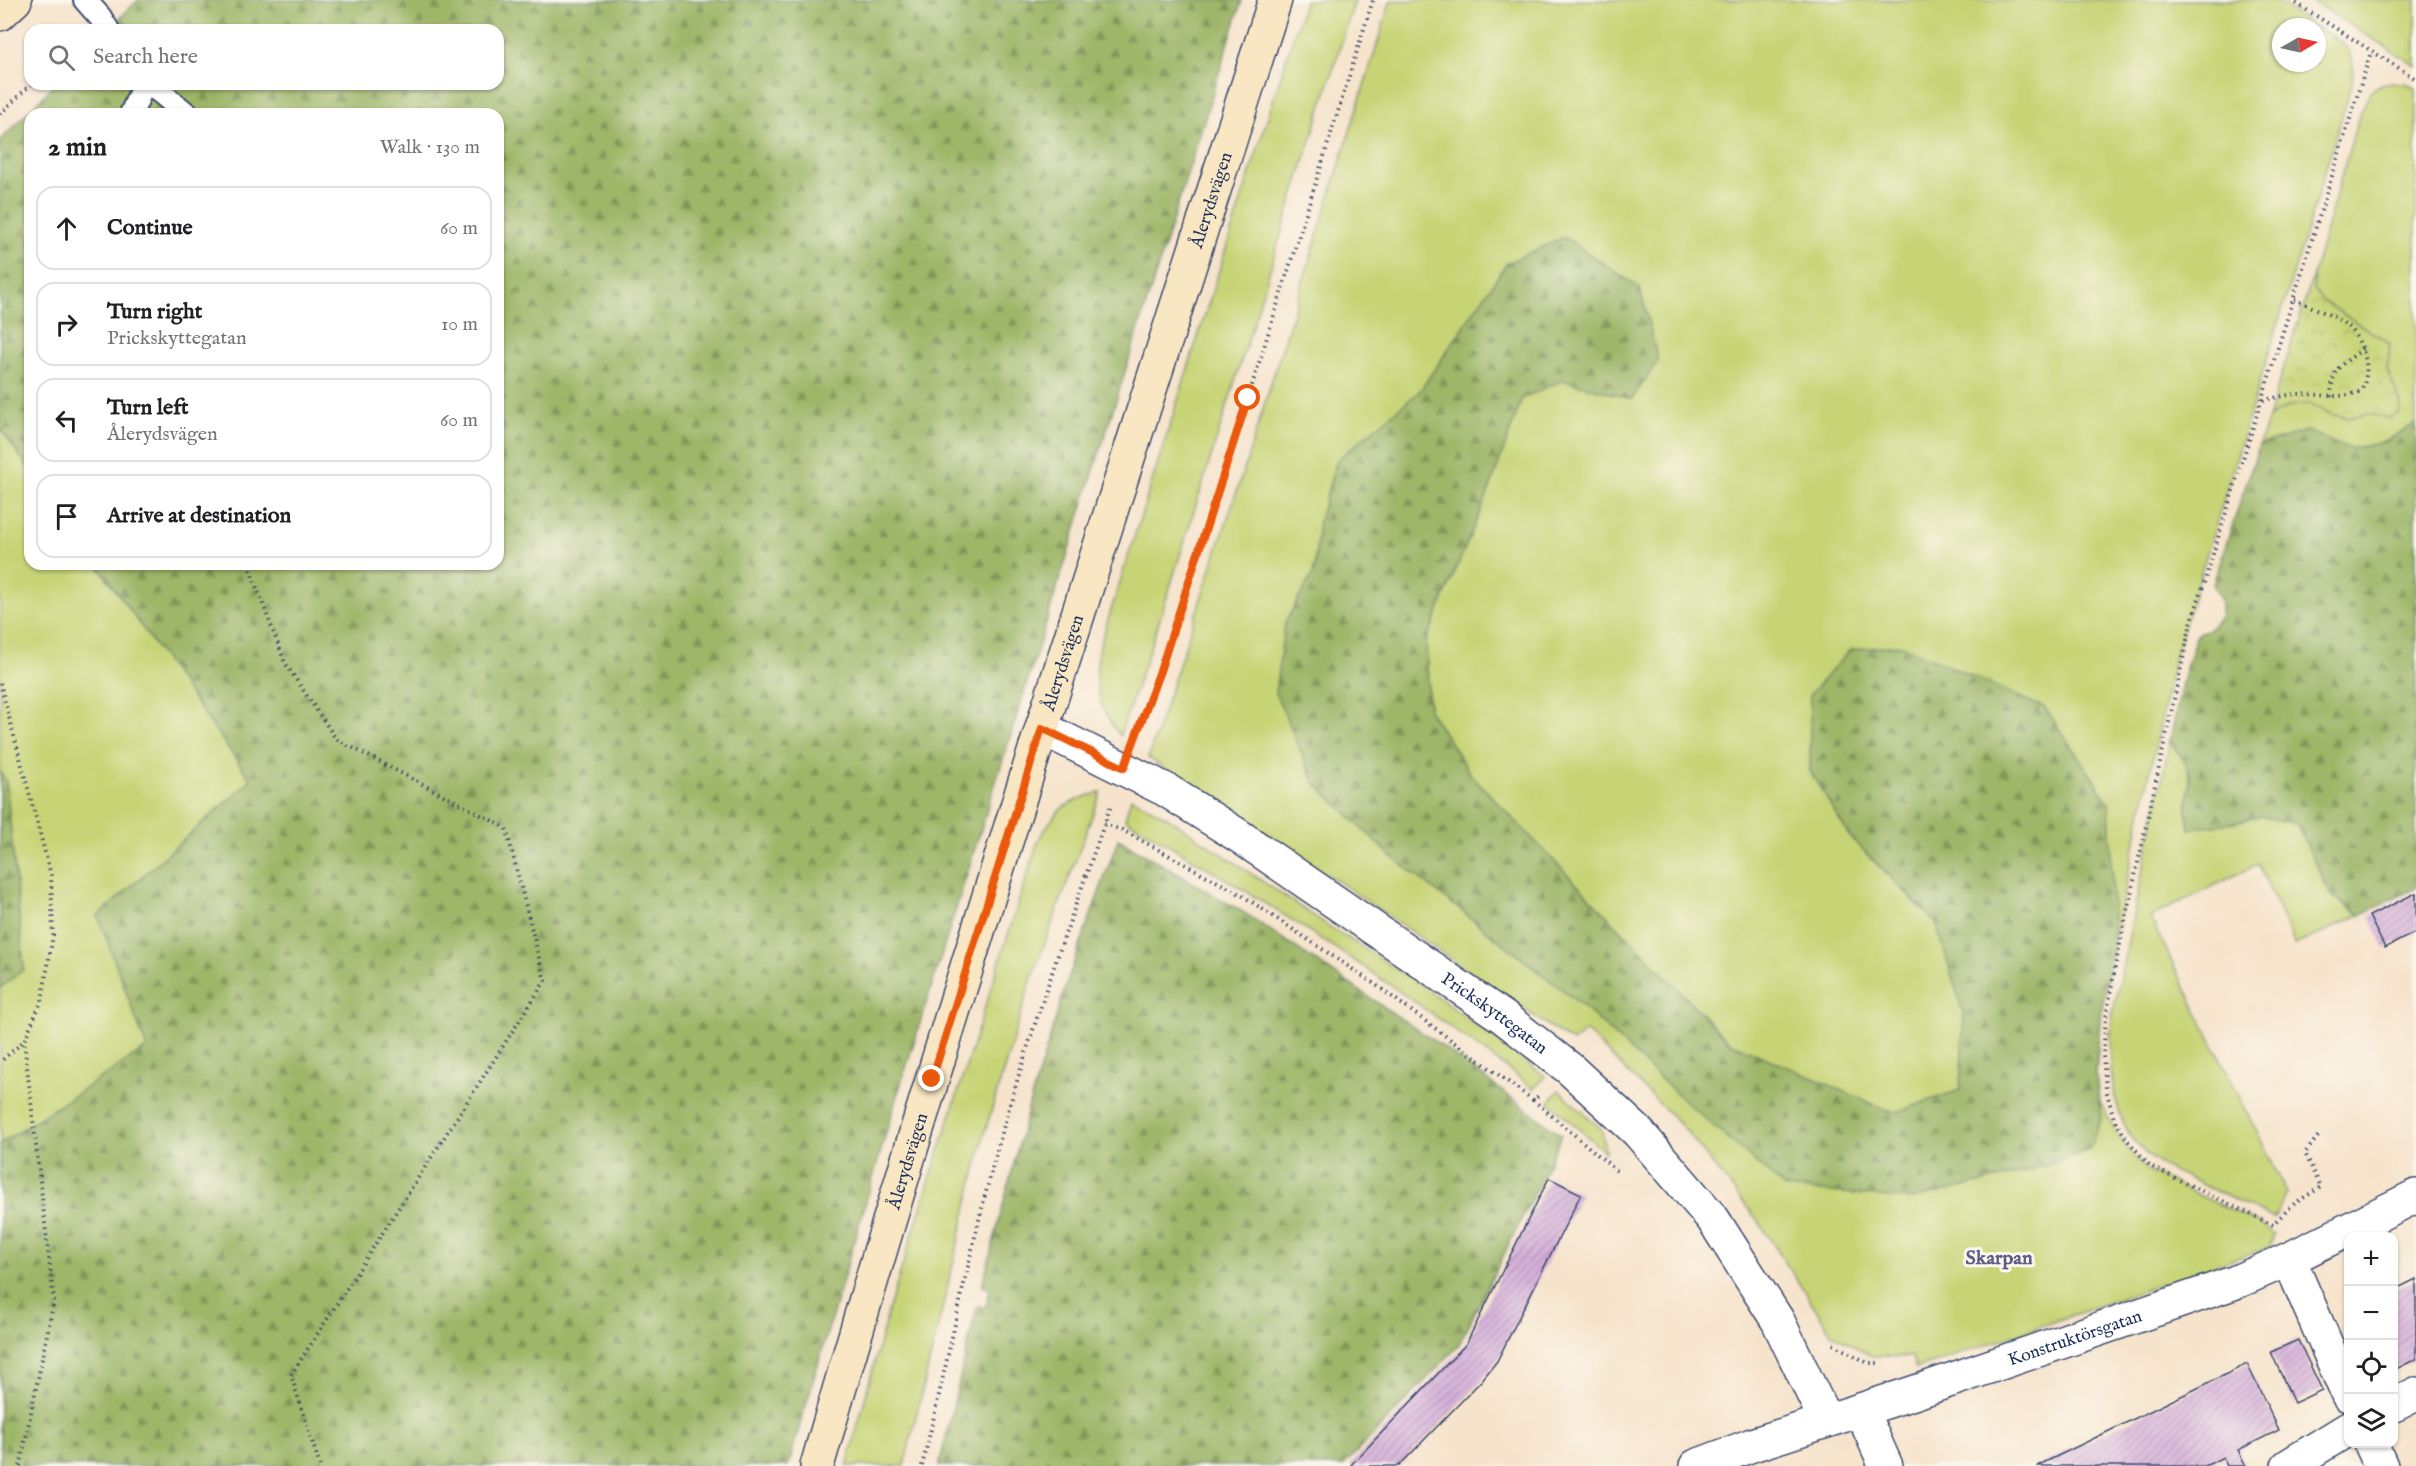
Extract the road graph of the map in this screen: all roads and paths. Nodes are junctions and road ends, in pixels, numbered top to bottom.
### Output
1 (15, 0) edge
2 (86, 0) edge
3 (1275, 0) edge
4 (1373, 0) edge
5 (2291, 0) edge
6 (0, 15) edge
7 (104, 24) edge
8 (2371, 52) junction
9 (2416, 79) edge
10 (25, 90) edge
11 (141, 90) edge
12 (157, 90) edge
13 (134, 108) edge
14 (180, 108) edge
15 (0, 114) edge
16 (2294, 299) junction
17 (2364, 348) junction
18 (2331, 397) junction
19 (2263, 400) junction
20 (250, 570) edge
21 (0, 683) edge
22 (1042, 728) junction
23 (1124, 768) junction
24 (24, 1041) junction
25 (0, 1062) edge
26 (1533, 1100) dead end
27 (2319, 1135) dead end
28 (1617, 1172) dead end
29 (2416, 1196) edge
30 (2273, 1224) junction
31 (2289, 1259) junction
32 (2349, 1394) edge
33 (2416, 1394) edge
34 (2398, 1403) edge
35 (1861, 1410) junction
36 (1826, 1421) junction
37 (2344, 1432) edge
38 (2372, 1448) edge
39 (20, 1466) edge
40 (320, 1466) edge
41 (817, 1466) edge
42 (922, 1466) edge
43 (1696, 1466) edge
44 (1886, 1466) edge
45 (2288, 1466) edge
46 (2381, 1466) edge

1 - 6 main road
2 - 7 lane
3 - 22 main road, Ålerydsvägen
4 - 23 path
5 - 8 path
8 - 9 path
8 - 16 path
10 - 15 path
11 - 13 lane
12 - 14 lane
16 - 17 path
16 - 19 path
17 - 18 path
17 - 18 path
18 - 19 path
19 - 30 path
20 - 40 path
21 - 24 path
22 - 23 street, Prickskyttegatan
22 - 41 main road, Ålerydsvägen
23 - 36 street, Prickskyttegatan
23 - 42 path
24 - 25 path
24 - 39 path
26 - 28 path
27 - 30 path
29 - 31 street, Konstruktörsgatan
30 - 31 path
31 - 32 street
31 - 35 street, Konstruktörsgatan
33 - 34 street
35 - 36 street, Konstruktörsgatan
35 - 44 street
36 - 43 street, Konstruktörsgatan
37 - 45 street
38 - 46 street

